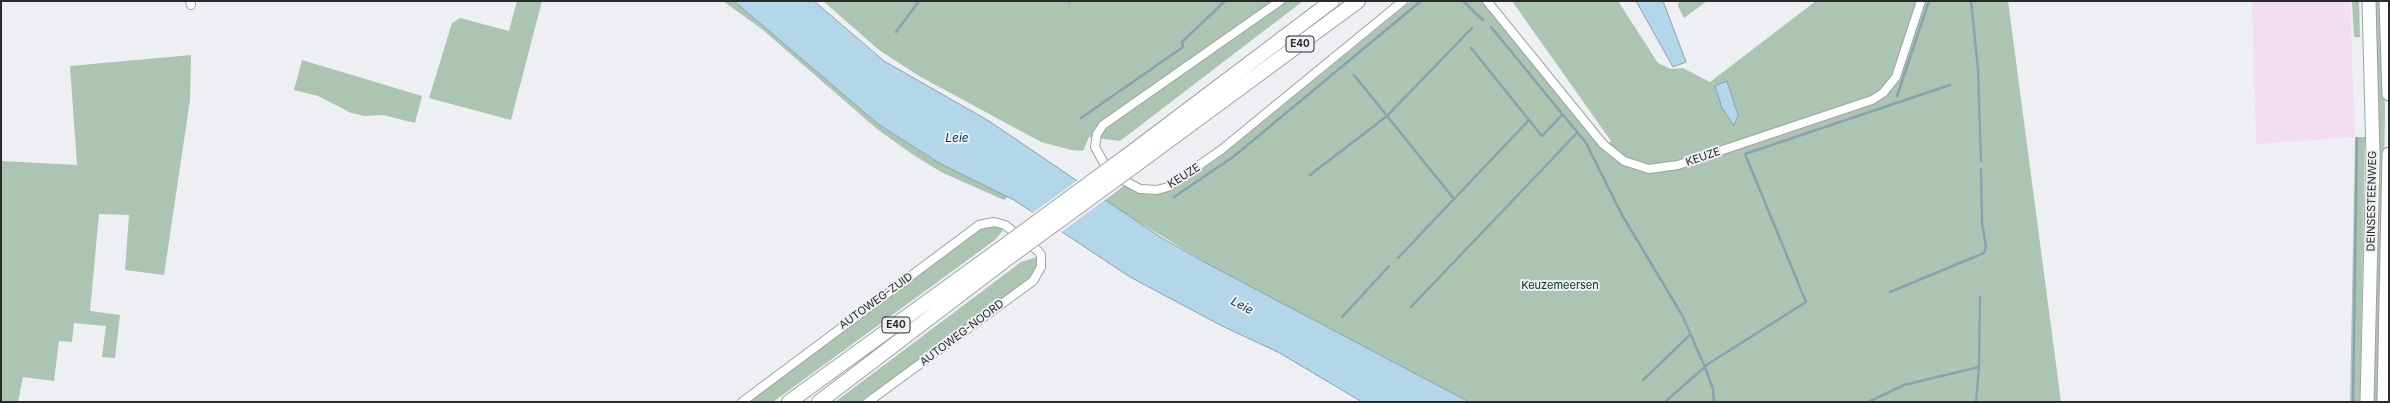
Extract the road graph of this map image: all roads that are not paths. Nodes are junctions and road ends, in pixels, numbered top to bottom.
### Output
1 (1280, 1) edge
2 (1328, 1) edge
3 (1332, 1) edge
4 (1358, 1) edge
5 (1403, 1) edge
6 (1487, 1) edge
7 (1921, 1) edge
8 (2369, 1) edge
9 (2386, 1) edge
10 (1308, 19) junction
11 (2389, 94) edge
12 (2389, 154) edge
13 (1129, 162) junction
14 (1008, 251) junction
15 (1041, 255) joint
16 (742, 402) edge
17 (789, 402) edge
18 (819, 402) edge
19 (868, 402) edge
20 (2367, 402) edge
21 (2384, 402) edge

1 - 5 street, KEUZE
2 - 10 highway
3 - 10 highway, E40
4 - 13 highway, E40
6 - 7 street, KEUZE
8 - 20 highway, DEINSESTEENWEG
9 - 11 highway
10 - 13 highway, E40
12 - 21 highway, DEINSESTEENWEG
13 - 14 highway, E40, bridge
14 - 17 highway, E40
14 - 18 highway, E40
15 - 16 street, AUTOWEG-ZUID
15 - 19 street, AUTOWEG-NOORD

